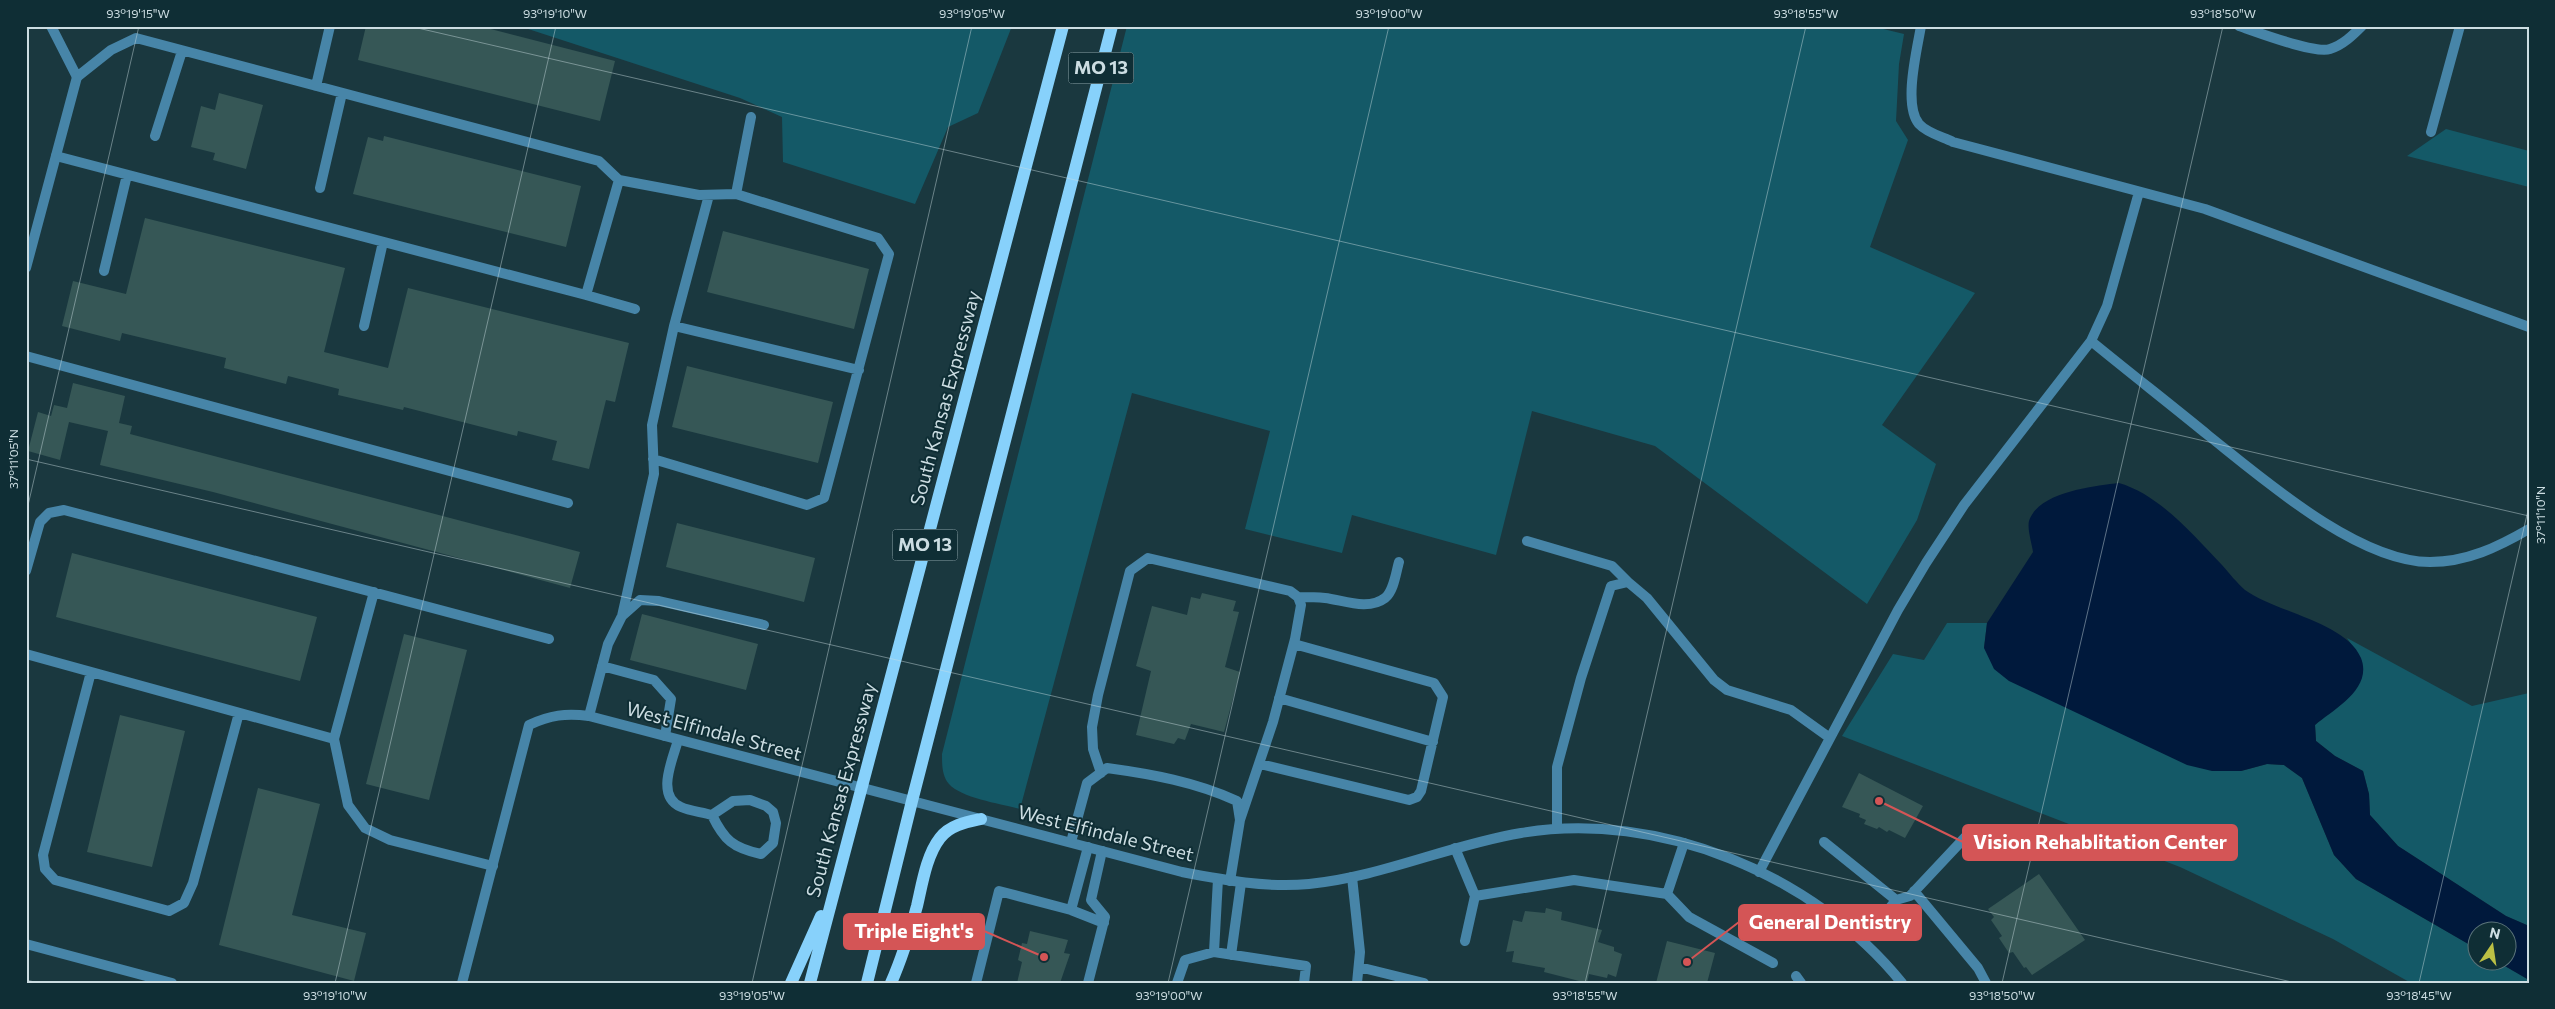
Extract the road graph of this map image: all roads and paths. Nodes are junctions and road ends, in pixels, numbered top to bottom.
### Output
1 (51, 26) edge
2 (330, 26) edge
3 (1063, 26) edge
4 (1112, 26) edge
5 (1921, 26) edge
6 (2239, 26) edge
7 (2362, 26) edge
8 (2460, 26) edge
9 (182, 51) junction
10 (77, 77) junction
11 (316, 86) junction
12 (342, 93) junction
13 (751, 117) dead end
14 (2431, 132) dead end
15 (156, 136) dead end
16 (56, 156) junction
17 (127, 175) junction
18 (619, 180) junction
19 (320, 188) dead end
20 (2139, 192) junction
21 (736, 194) junction
22 (709, 195) junction
23 (383, 242) junction
24 (26, 268) edge
25 (104, 271) dead end
26 (586, 295) junction
27 (635, 309) dead end
28 (364, 326) dead end
29 (674, 326) junction
30 (2529, 327) edge
31 (2091, 341) junction
32 (26, 356) edge
33 (859, 370) junction
34 (653, 459) junction
35 (568, 503) dead end
36 (2529, 529) edge
37 (1528, 541) dead end
38 (1400, 562) dead end
39 (26, 571) edge
40 (1628, 582) junction
41 (374, 592) junction
42 (1298, 597) junction
43 (622, 616) junction
44 (764, 626) dead end
45 (549, 639) dead end
46 (1294, 644) junction
47 (26, 654) edge
48 (602, 666) junction
49 (91, 672) junction
50 (1279, 698) junction
51 (239, 713) junction
52 (589, 716) junction
53 (665, 736) junction
54 (1830, 738) junction
55 (334, 739) junction
56 (678, 740) junction
57 (1433, 742) junction
58 (1260, 764) junction
59 (1100, 773) junction
60 (862, 787) junction
61 (912, 801) junction
62 (712, 815) junction
63 (981, 819) junction
64 (1240, 820) junction
65 (1557, 829) junction
66 (1971, 831) dead end
67 (1071, 842) junction
68 (1824, 842) dead end
69 (1684, 843) junction
70 (1088, 847) junction
71 (1455, 848) junction
72 (1102, 851) junction
73 (493, 866) junction
74 (1758, 872) junction
75 (1352, 877) junction
76 (1218, 879) junction
77 (1230, 881) junction
78 (1241, 882) junction
79 (835, 886) junction
80 (1914, 891) junction
81 (1667, 894) junction
82 (1475, 896) junction
83 (1896, 900) junction
84 (1071, 910) junction
85 (1104, 922) junction
86 (1465, 941) dead end
87 (1864, 941) junction
88 (26, 944) edge
89 (1214, 952) junction
90 (1231, 955) junction
91 (1773, 963) dead end
92 (1359, 967) junction
93 (172, 983) edge
94 (462, 983) edge
95 (791, 983) edge
96 (810, 983) edge
97 (868, 983) edge
98 (891, 983) edge
99 (976, 983) edge
100 (1088, 983) edge
101 (1177, 983) edge
102 (1304, 983) edge
103 (1357, 983) edge
104 (1424, 983) edge
105 (1902, 983) edge
106 (1986, 983) edge

1 - 10 street
2 - 11 street
3 - 60 main road, South Kansas Expressway / MO 13
4 - 61 main road, MO 13
5 - 20 street
6 - 7 street
8 - 14 street
9 - 10 street
9 - 11 street
9 - 15 street
10 - 16 street
11 - 12 street
12 - 18 street
12 - 19 street
13 - 21 street
16 - 17 street
16 - 24 street
17 - 23 street
17 - 25 street
18 - 22 street
18 - 26 street
20 - 30 street
20 - 31 street
21 - 22 street
21 - 33 street
22 - 29 street
23 - 26 street
23 - 28 street
26 - 27 street
29 - 33 street
29 - 34 street
31 - 36 street
31 - 54 street
32 - 35 street
33 - 34 street
34 - 43 street
37 - 40 street
38 - 42 street
39 - 41 street
40 - 54 street
40 - 65 street
41 - 45 street
41 - 55 street
42 - 46 street
42 - 59 street
43 - 44 street
43 - 48 street
46 - 50 street
46 - 57 street
47 - 49 street
48 - 52 street
48 - 53 street
49 - 51 street
49 - 51 street
50 - 57 street
50 - 58 street
51 - 55 street
52 - 53 street, West Elfindale Street
52 - 73 street, West Elfindale Street
53 - 56 street, West Elfindale Street
54 - 74 street
55 - 73 street
56 - 60 street, West Elfindale Street
56 - 62 street
57 - 58 street
58 - 64 street
59 - 64 street
59 - 67 street
60 - 61 street, West Elfindale Street
60 - 79 main road, South Kansas Expressway / MO 13
61 - 63 street, West Elfindale Street
61 - 97 main road, MO 13
62 - 62 street
63 - 67 street, West Elfindale Street
63 - 98 main road
64 - 77 street
65 - 69 street, West Elfindale Street
65 - 71 street, West Elfindale Street
66 - 80 street
67 - 70 street, West Elfindale Street
68 - 83 street
69 - 74 street, West Elfindale Street
69 - 81 street
70 - 72 street, West Elfindale Street
70 - 84 street
71 - 75 street, West Elfindale Street
71 - 82 street
72 - 76 street, West Elfindale Street
72 - 85 street
73 - 94 street, West Elfindale Street
74 - 87 street, West Elfindale Street
75 - 78 street, West Elfindale Street
75 - 92 street
76 - 77 street, West Elfindale Street
76 - 89 street
77 - 78 street, West Elfindale Street
78 - 90 street
79 - 95 main road
79 - 96 main road, South Kansas Expressway / MO 13
80 - 83 street
80 - 106 street
81 - 82 street
81 - 91 street
82 - 86 street
83 - 87 street
84 - 85 street
84 - 99 street
85 - 100 street
87 - 105 street, West Elfindale Street
88 - 93 street
89 - 90 street
89 - 101 street
90 - 102 street
92 - 103 street
92 - 104 street

